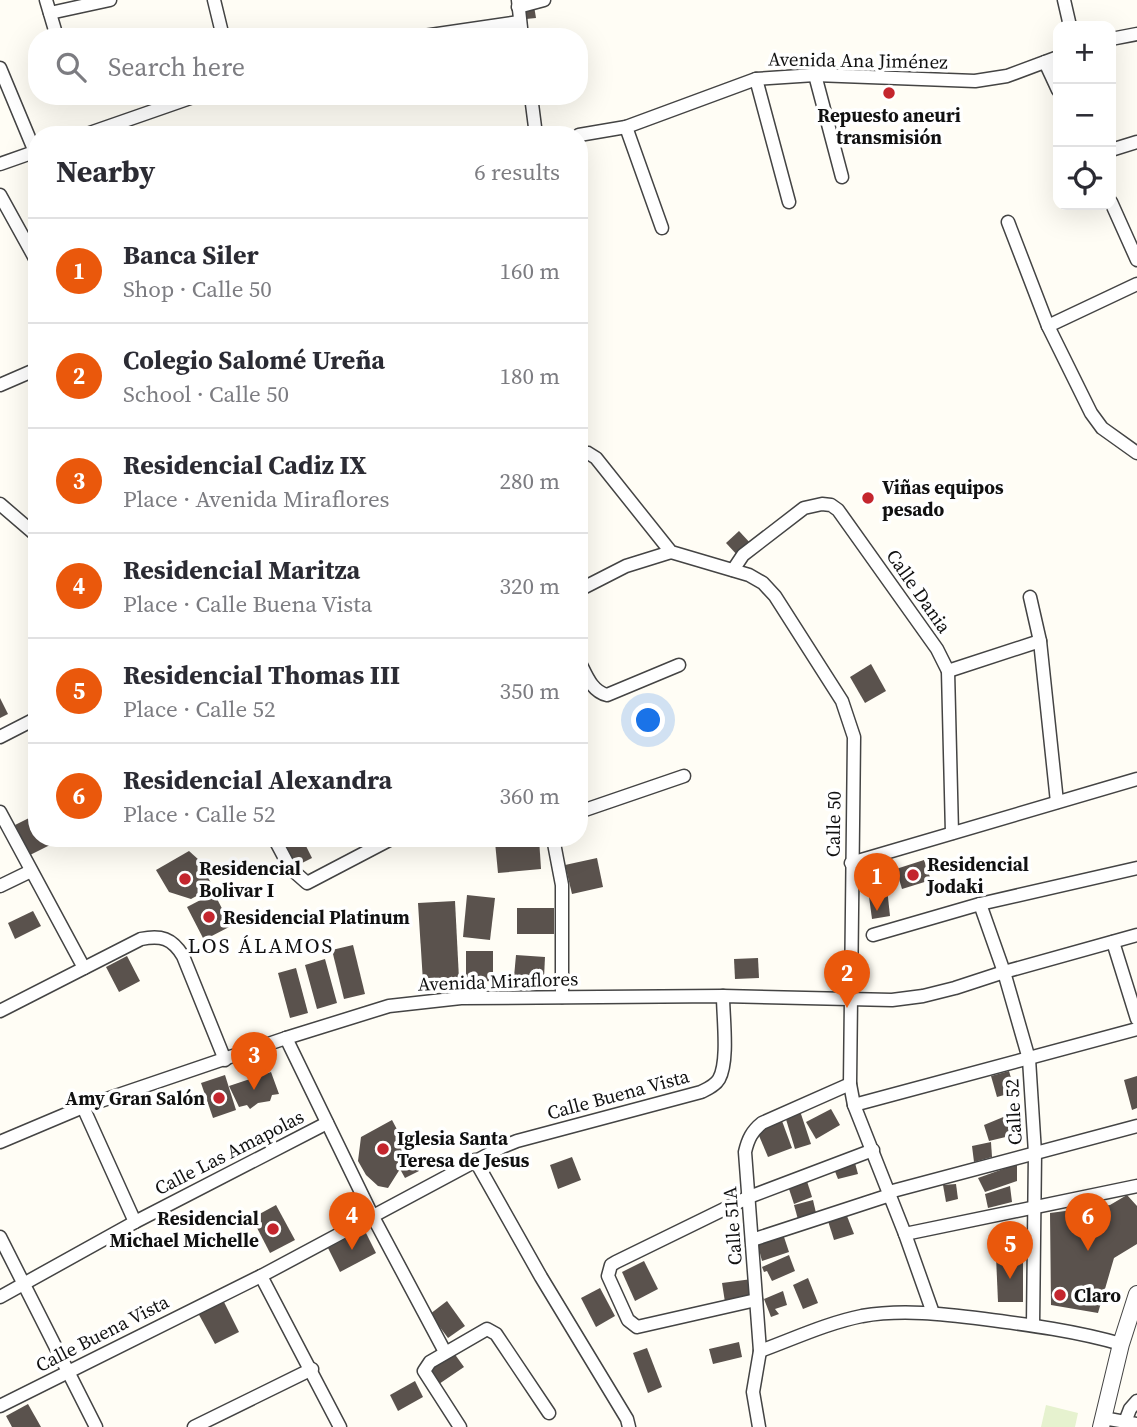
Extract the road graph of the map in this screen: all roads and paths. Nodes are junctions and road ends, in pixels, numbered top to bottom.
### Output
1 (110, 0) edge
2 (214, 0) edge
3 (544, 0) edge
4 (1064, 0) edge
5 (518, 4) edge
6 (48, 6) edge
7 (1069, 21) edge
8 (519, 22) junction
9 (54, 28) edge
10 (221, 28) edge
11 (478, 28) edge
12 (520, 28) edge
13 (1137, 34) edge
14 (1116, 38) edge
15 (1053, 59) edge
16 (1045, 62) junction
17 (0, 68) edge
18 (815, 75) junction
19 (756, 79) junction
20 (1055, 84) edge
21 (170, 105) edge
22 (532, 105) edge
23 (111, 126) edge
24 (535, 126) edge
25 (626, 127) junction
26 (28, 133) edge
27 (588, 133) edge
28 (1137, 142) edge
29 (1116, 148) edge
30 (28, 155) edge
31 (0, 164) edge
32 (842, 177) dead end
33 (0, 195) edge
34 (789, 201) dead end
35 (1115, 210) edge
36 (1008, 222) dead end
37 (662, 228) dead end
38 (28, 246) edge
39 (1137, 260) edge
40 (1137, 284) edge
41 (1048, 326) junction
42 (28, 373) edge
43 (0, 385) edge
44 (588, 453) edge
45 (1137, 453) edge
46 (0, 504) edge
47 (28, 528) edge
48 (671, 552) junction
49 (733, 570) junction
50 (588, 585) edge
51 (1030, 597) dead end
52 (1040, 641) junction
53 (679, 665) dead end
54 (948, 671) junction
55 (588, 678) edge
56 (28, 723) edge
57 (0, 737) edge
58 (684, 776) dead end
59 (1137, 779) edge
60 (1057, 802) junction
61 (588, 809) edge
62 (0, 812) edge
63 (952, 833) junction
64 (279, 847) edge
65 (376, 847) edge
66 (555, 847) edge
67 (852, 863) junction
68 (1137, 868) edge
69 (31, 872) junction
70 (0, 887) edge
71 (980, 904) junction
72 (873, 935) dead end
73 (1137, 935) edge
74 (1114, 942) junction
75 (84, 968) junction
76 (1004, 972) junction
77 (723, 996) junction
78 (562, 998) junction
79 (852, 999) junction
80 (0, 1011) edge
81 (1137, 1018) edge
82 (1137, 1029) edge
83 (286, 1038) junction
84 (1029, 1059) junction
85 (225, 1060) junction
86 (850, 1084) junction
87 (853, 1105) junction
88 (83, 1107) junction
89 (327, 1123) junction
90 (1137, 1126) edge
91 (0, 1142) edge
92 (873, 1150) junction
93 (1035, 1153) junction
94 (475, 1160) junction
95 (1137, 1186) edge
96 (890, 1193) junction
97 (749, 1197) junction
98 (1034, 1207) junction
99 (372, 1215) junction
100 (135, 1223) junction
101 (905, 1234) junction
102 (0, 1237) edge
103 (752, 1240) junction
104 (261, 1276) junction
105 (25, 1284) junction
106 (1137, 1294) edge
107 (0, 1297) edge
108 (757, 1300) junction
109 (933, 1313) junction
110 (1033, 1325) junction
111 (1121, 1344) junction
112 (760, 1351) junction
113 (445, 1352) junction
114 (312, 1369) junction
115 (67, 1371) junction
116 (1137, 1401) edge
117 (0, 1406) edge
118 (549, 1413) dead end
119 (1102, 1422) edge
120 (1131, 1423) edge
121 (96, 1427) edge
122 (194, 1427) edge
123 (340, 1427) edge
124 (460, 1427) edge
125 (629, 1427) edge
126 (759, 1427) edge

1 - 6 street
2 - 10 street
3 - 5 street
4 - 7 street
5 - 8 street
6 - 9 street
8 - 11 street
8 - 12 street
13 - 14 street
15 - 16 street, Avenida Ana Jiménez
16 - 18 street, Avenida Ana Jiménez
16 - 20 street
17 - 26 street
18 - 19 street, Avenida Ana Jiménez
18 - 32 street
19 - 25 street, Avenida Ana Jiménez
19 - 34 street
21 - 23 street
22 - 24 street
25 - 27 street, Avenida Ana Jiménez
25 - 37 street
28 - 29 street
30 - 31 street
33 - 38 street
35 - 39 street
36 - 41 street
40 - 41 street
41 - 45 street
42 - 43 street
44 - 48 street
46 - 47 street
48 - 49 street, Calle 50
48 - 50 street
49 - 54 street, Calle Dania
49 - 67 street, Calle 50
51 - 52 street
52 - 54 street
52 - 60 street
53 - 55 street
54 - 63 street, Calle Dania
56 - 57 street
58 - 61 street
59 - 60 street
60 - 63 street
62 - 69 street
63 - 67 street
64 - 65 street
66 - 78 street
67 - 79 street, Calle 50
68 - 71 street
69 - 70 street
69 - 75 street
71 - 72 street
71 - 76 street, Calle 52
73 - 74 street, Avenida Miraflores
74 - 76 street, Avenida Miraflores
74 - 81 street
75 - 80 street
75 - 85 street
76 - 79 street, Avenida Miraflores
76 - 84 street, Calle 52
77 - 78 street, Avenida Miraflores
77 - 79 street, Avenida Miraflores
77 - 94 street, Calle Buena Vista
78 - 83 street, Avenida Miraflores
79 - 86 street, Calle 50
82 - 84 street
83 - 85 street, Avenida Miraflores
83 - 89 street
84 - 87 street
84 - 93 street, Calle 52
85 - 88 street, Avenida Miraflores
86 - 87 street, Calle 50
86 - 97 street, Calle 51A
87 - 92 street, Calle 50
88 - 91 street, Avenida Miraflores
88 - 100 street
89 - 99 street
89 - 100 street, Calle Las Amapolas
90 - 93 street
92 - 96 street, Calle 50
92 - 97 street
93 - 96 street
93 - 98 street, Calle 52
94 - 99 street, Calle Buena Vista
94 - 125 street
95 - 98 street
96 - 101 street, Calle 50
96 - 103 street
97 - 103 street, Calle 51A
97 - 108 street
98 - 101 street
98 - 110 street, Calle 52
99 - 104 street, Calle Buena Vista
99 - 113 street
100 - 105 street, Calle Las Amapolas
101 - 109 street, Calle 50
102 - 105 street
103 - 108 street, Calle 51A
104 - 114 street
104 - 115 street, Calle Buena Vista
105 - 107 street, Calle Las Amapolas
105 - 115 street
106 - 111 street
108 - 112 street, Calle 51A
109 - 110 street
109 - 112 street
110 - 111 street
111 - 119 street
112 - 126 street, Calle 51A
113 - 118 street
113 - 124 street
114 - 122 street
114 - 123 street
115 - 117 street, Calle Buena Vista
115 - 121 street
116 - 120 street
119 - 120 street

